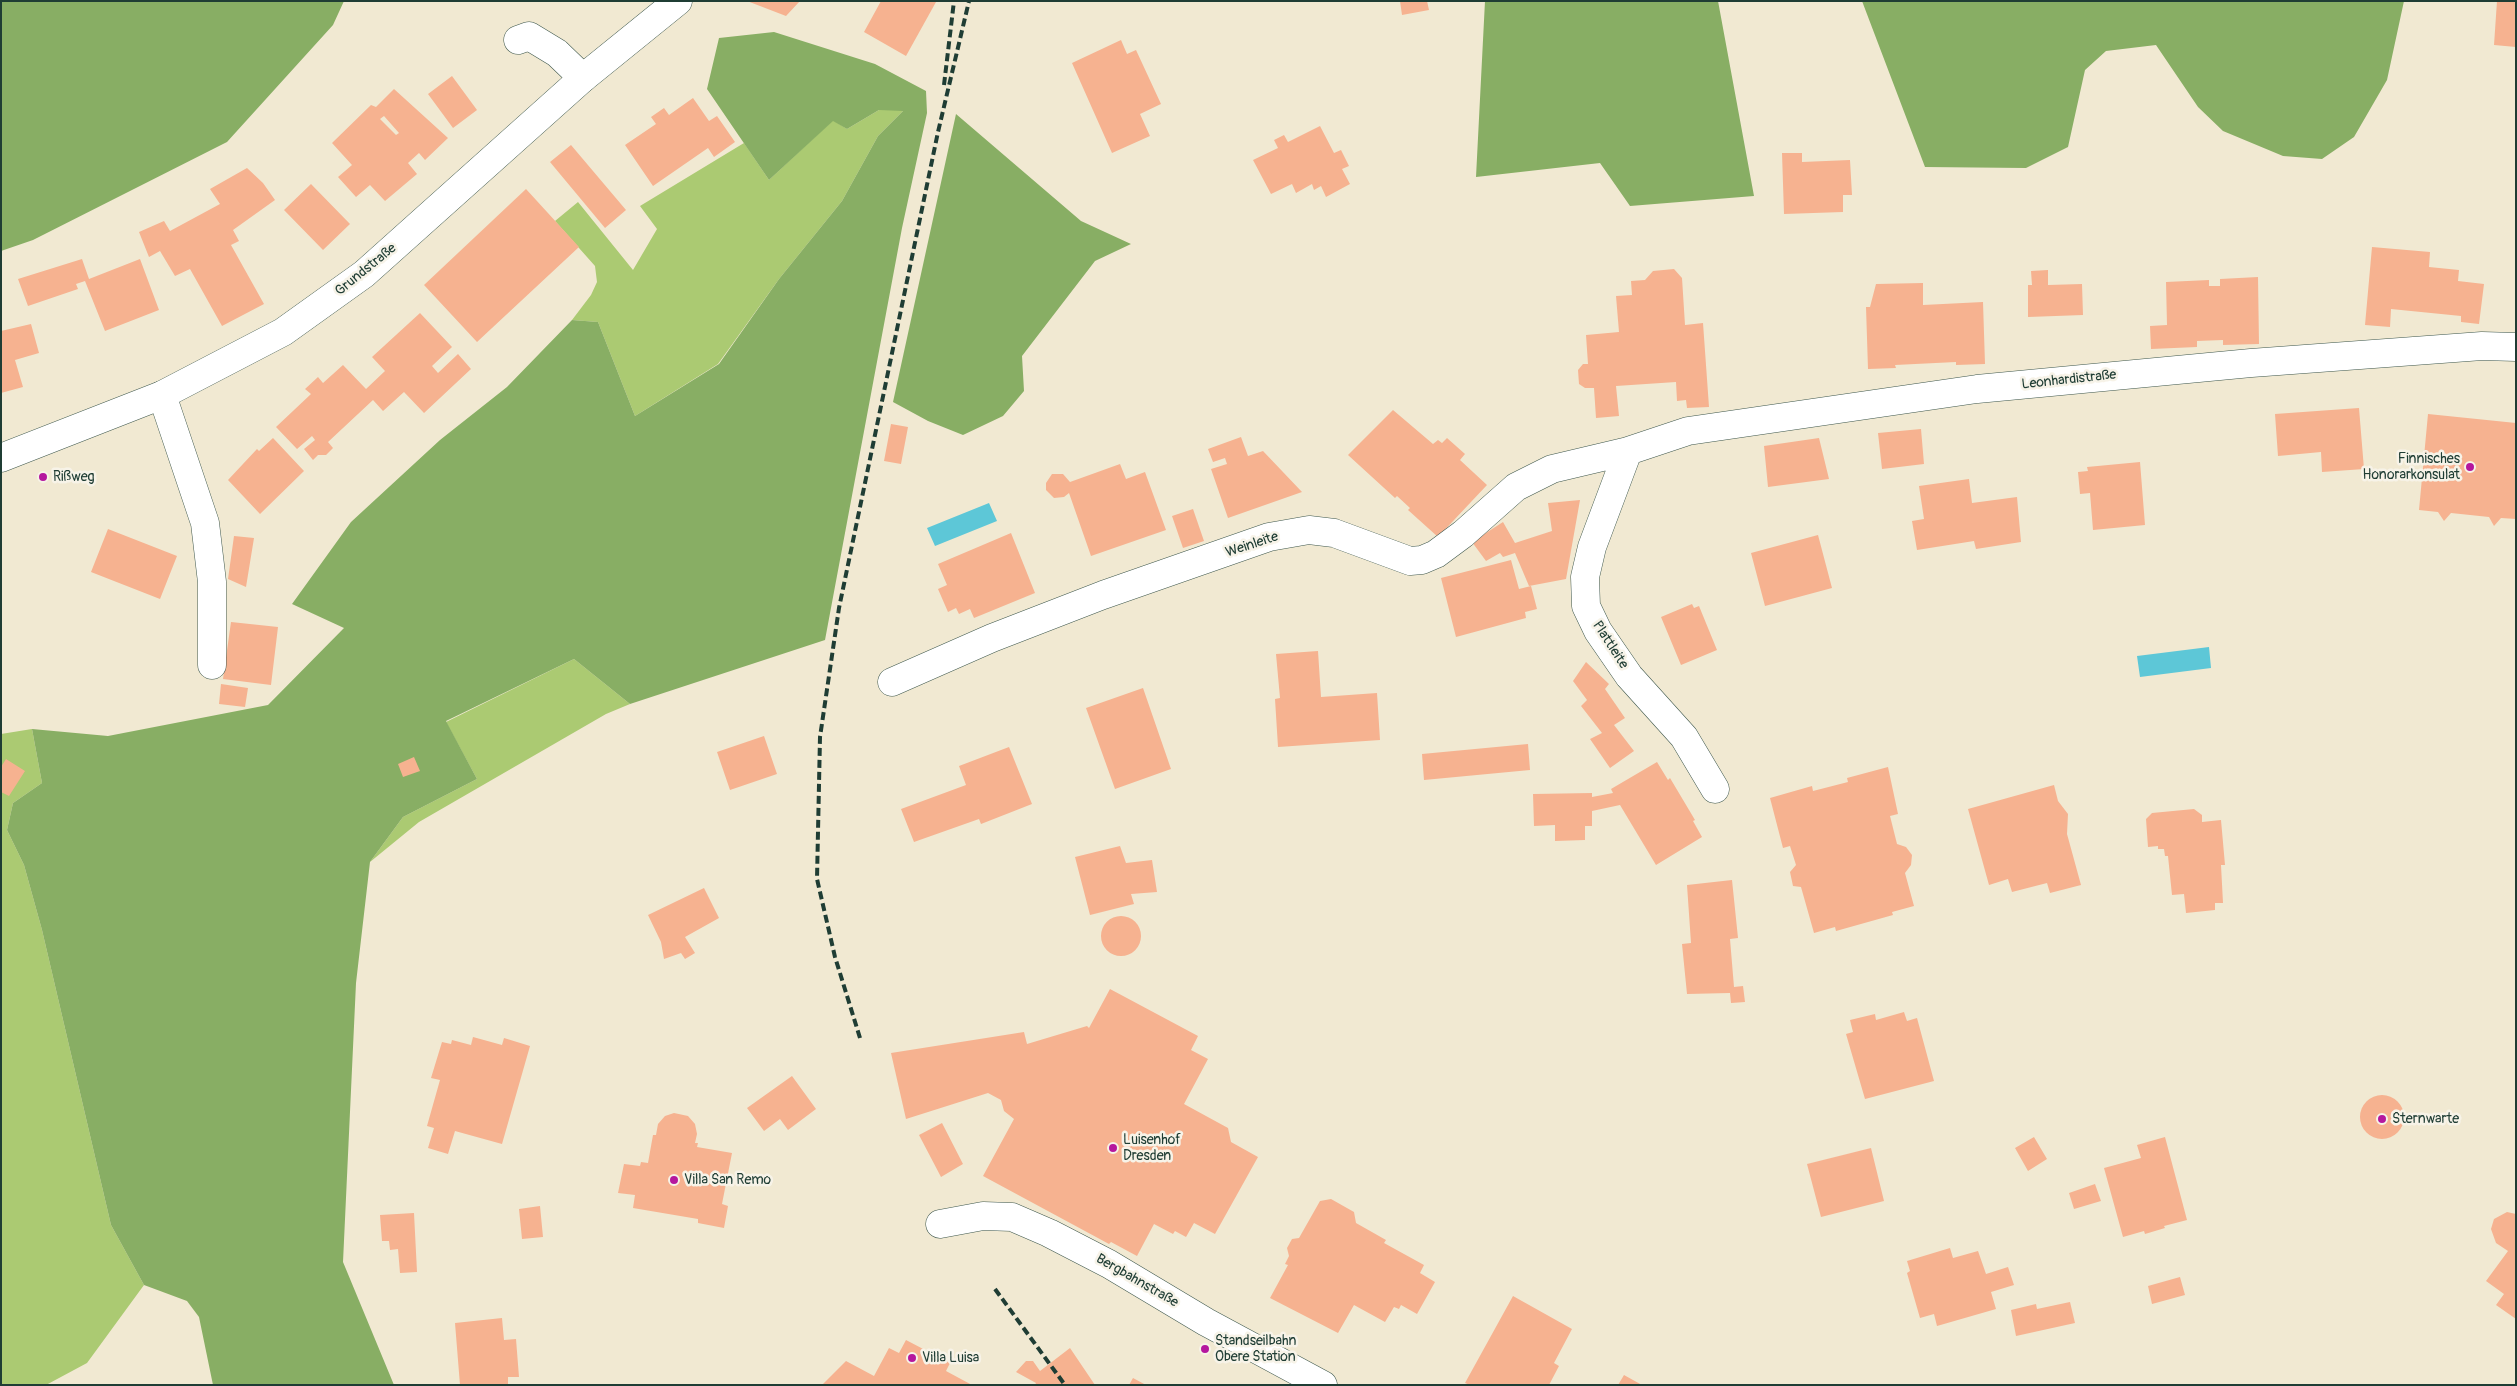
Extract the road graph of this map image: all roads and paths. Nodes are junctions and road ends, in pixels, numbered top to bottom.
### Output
1 (678, 1) edge
2 (518, 40) dead end
3 (583, 78) junction
4 (2516, 347) edge
5 (162, 395) junction
6 (1628, 451) junction
7 (1, 458) edge
8 (212, 665) dead end
9 (892, 682) dead end
10 (1715, 789) dead end
11 (940, 1224) dead end
12 (1323, 1385) edge

1 - 3 street, Grundstraße
2 - 3 street
3 - 5 street, Grundstraße
4 - 6 street, Leonhardistraße
5 - 7 street, Grundstraße
5 - 8 street
6 - 9 street, Weinleite
6 - 10 street, Plattleite
11 - 12 street, Bergbahnstraße

